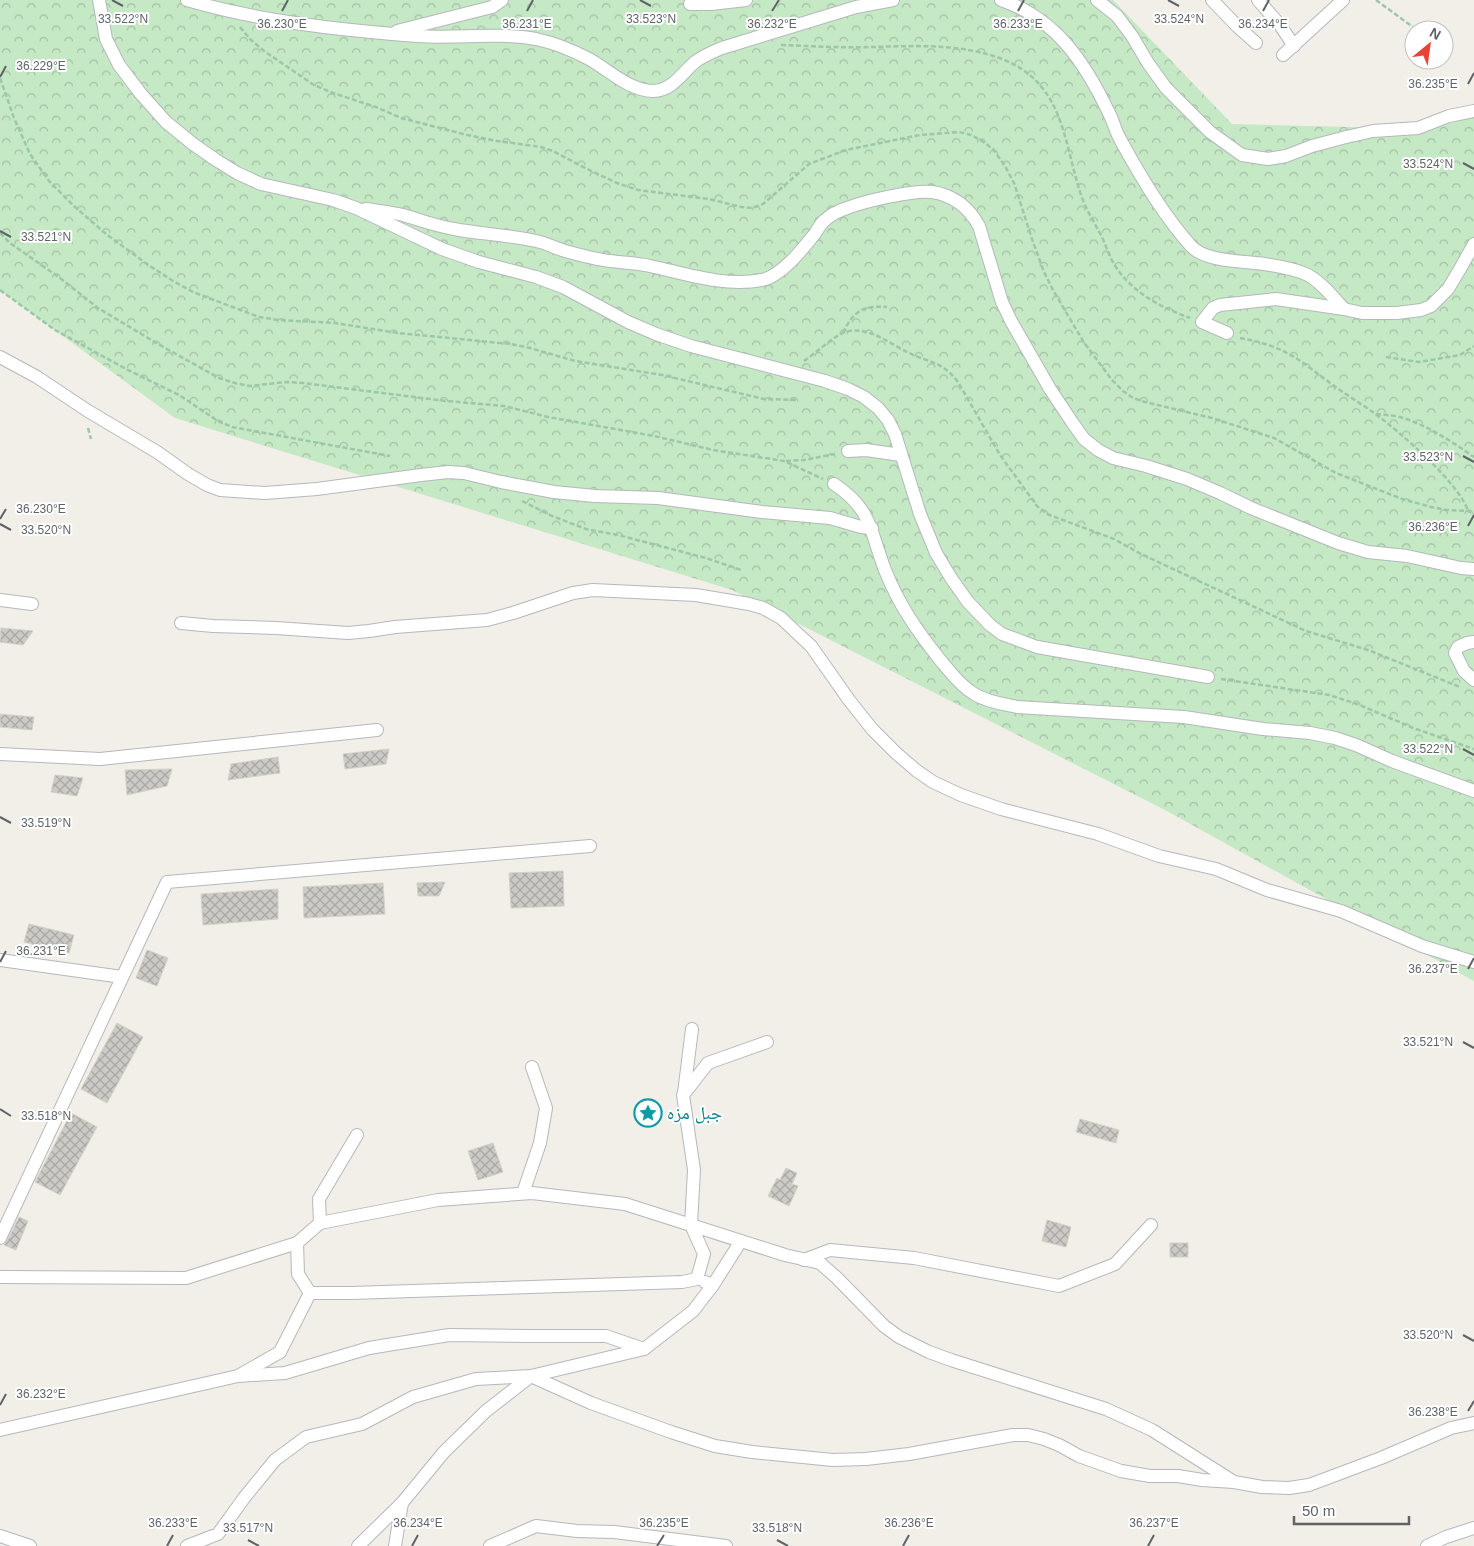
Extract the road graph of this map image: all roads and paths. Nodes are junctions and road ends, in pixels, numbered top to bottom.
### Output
1 (98, 0) edge
2 (186, 0) edge
3 (502, 0) edge
4 (746, 0) edge
5 (893, 0) edge
6 (1001, 0) edge
7 (1098, 0) edge
8 (1212, 0) edge
9 (1258, 0) edge
10 (1344, 0) edge
11 (1376, 0) edge
12 (690, 4) dead end
13 (236, 14) junction
14 (1405, 20) edge
15 (389, 33) junction
16 (1256, 43) dead end
17 (772, 45) dead end
18 (1294, 46) junction
19 (1283, 55) dead end
20 (0, 78) edge
21 (1474, 111) edge
22 (356, 208) junction
23 (0, 234) edge
24 (1474, 244) edge
25 (0, 290) edge
26 (887, 307) dead end
27 (1344, 309) junction
28 (1202, 322) junction
29 (843, 332) junction
30 (1227, 333) joint
31 (1474, 346) edge
32 (0, 357) edge
33 (1386, 357) dead end
34 (801, 363) dead end
35 (797, 400) dead end
36 (1375, 414) junction
37 (848, 451) joint
38 (901, 454) junction
39 (390, 456) dead end
40 (1474, 457) edge
41 (784, 461) junction
42 (834, 484) joint
43 (521, 500) dead end
44 (1468, 511) junction
45 (1474, 514) edge
46 (872, 528) junction
47 (1474, 569) edge
48 (741, 570) dead end
49 (0, 600) edge
50 (32, 604) dead end
51 (182, 623) dead end
52 (1474, 642) edge
53 (1208, 677) joint
54 (1474, 680) edge
55 (1464, 689) dead end
56 (377, 730) dead end
57 (1474, 749) edge
58 (0, 754) edge
59 (1474, 791) edge
60 (590, 846) dead end
61 (0, 960) edge
62 (1474, 962) edge
63 (122, 977) junction
64 (692, 1029) dead end
65 (767, 1042) dead end
66 (532, 1066) dead end
67 (683, 1095) junction
68 (357, 1135) dead end
69 (523, 1193) junction
70 (320, 1223) junction
71 (691, 1225) junction
72 (1151, 1226) dead end
73 (0, 1238) edge
74 (741, 1241) junction
75 (297, 1243) junction
76 (804, 1260) junction
77 (0, 1277) edge
78 (697, 1279) junction
79 (712, 1285) junction
80 (310, 1293) junction
81 (644, 1349) junction
82 (238, 1376) junction
83 (531, 1376) junction
84 (1474, 1423) edge
85 (0, 1430) edge
86 (1234, 1482) junction
87 (402, 1503) junction
88 (1474, 1528) edge
89 (0, 1536) edge
90 (30, 1546) edge
91 (186, 1546) edge
92 (358, 1546) edge
93 (395, 1546) edge
94 (490, 1546) edge
95 (726, 1546) edge
96 (1427, 1546) edge

1 - 22 street
2 - 13 street
3 - 15 street
4 - 12 street
5 - 15 street
6 - 27 street
7 - 21 street
8 - 16 street
9 - 18 street
10 - 18 street
11 - 14 path
13 - 15 street
13 - 44 path
17 - 28 path
18 - 19 street
20 - 35 path
22 - 38 street
22 - 47 street
23 - 41 path
24 - 27 street
25 - 39 path
26 - 29 path
27 - 28 street
28 - 30 street
29 - 34 path
29 - 55 path
30 - 36 path
31 - 33 path
32 - 46 street
36 - 40 path
36 - 44 path
37 - 38 street
37 - 41 path
38 - 53 street
41 - 42 path
42 - 46 street
43 - 48 path
44 - 45 path
46 - 59 street
49 - 50 street
51 - 62 street
52 - 54 street
53 - 57 path
56 - 58 street
60 - 63 street
61 - 63 street
63 - 73 street
64 - 67 street
65 - 67 street
66 - 69 street
67 - 71 street
68 - 70 street
69 - 70 street
69 - 71 street
70 - 75 street
71 - 74 street
71 - 78 street
72 - 76 street
74 - 76 street
74 - 79 street
75 - 77 street
75 - 80 street
76 - 86 street
78 - 79 street
78 - 80 street
79 - 81 street
80 - 82 street
81 - 82 street
81 - 83 street
82 - 85 street
83 - 86 street
83 - 87 street
83 - 91 street
84 - 86 street
87 - 92 street
87 - 93 street
88 - 96 street
89 - 90 street
94 - 95 street

